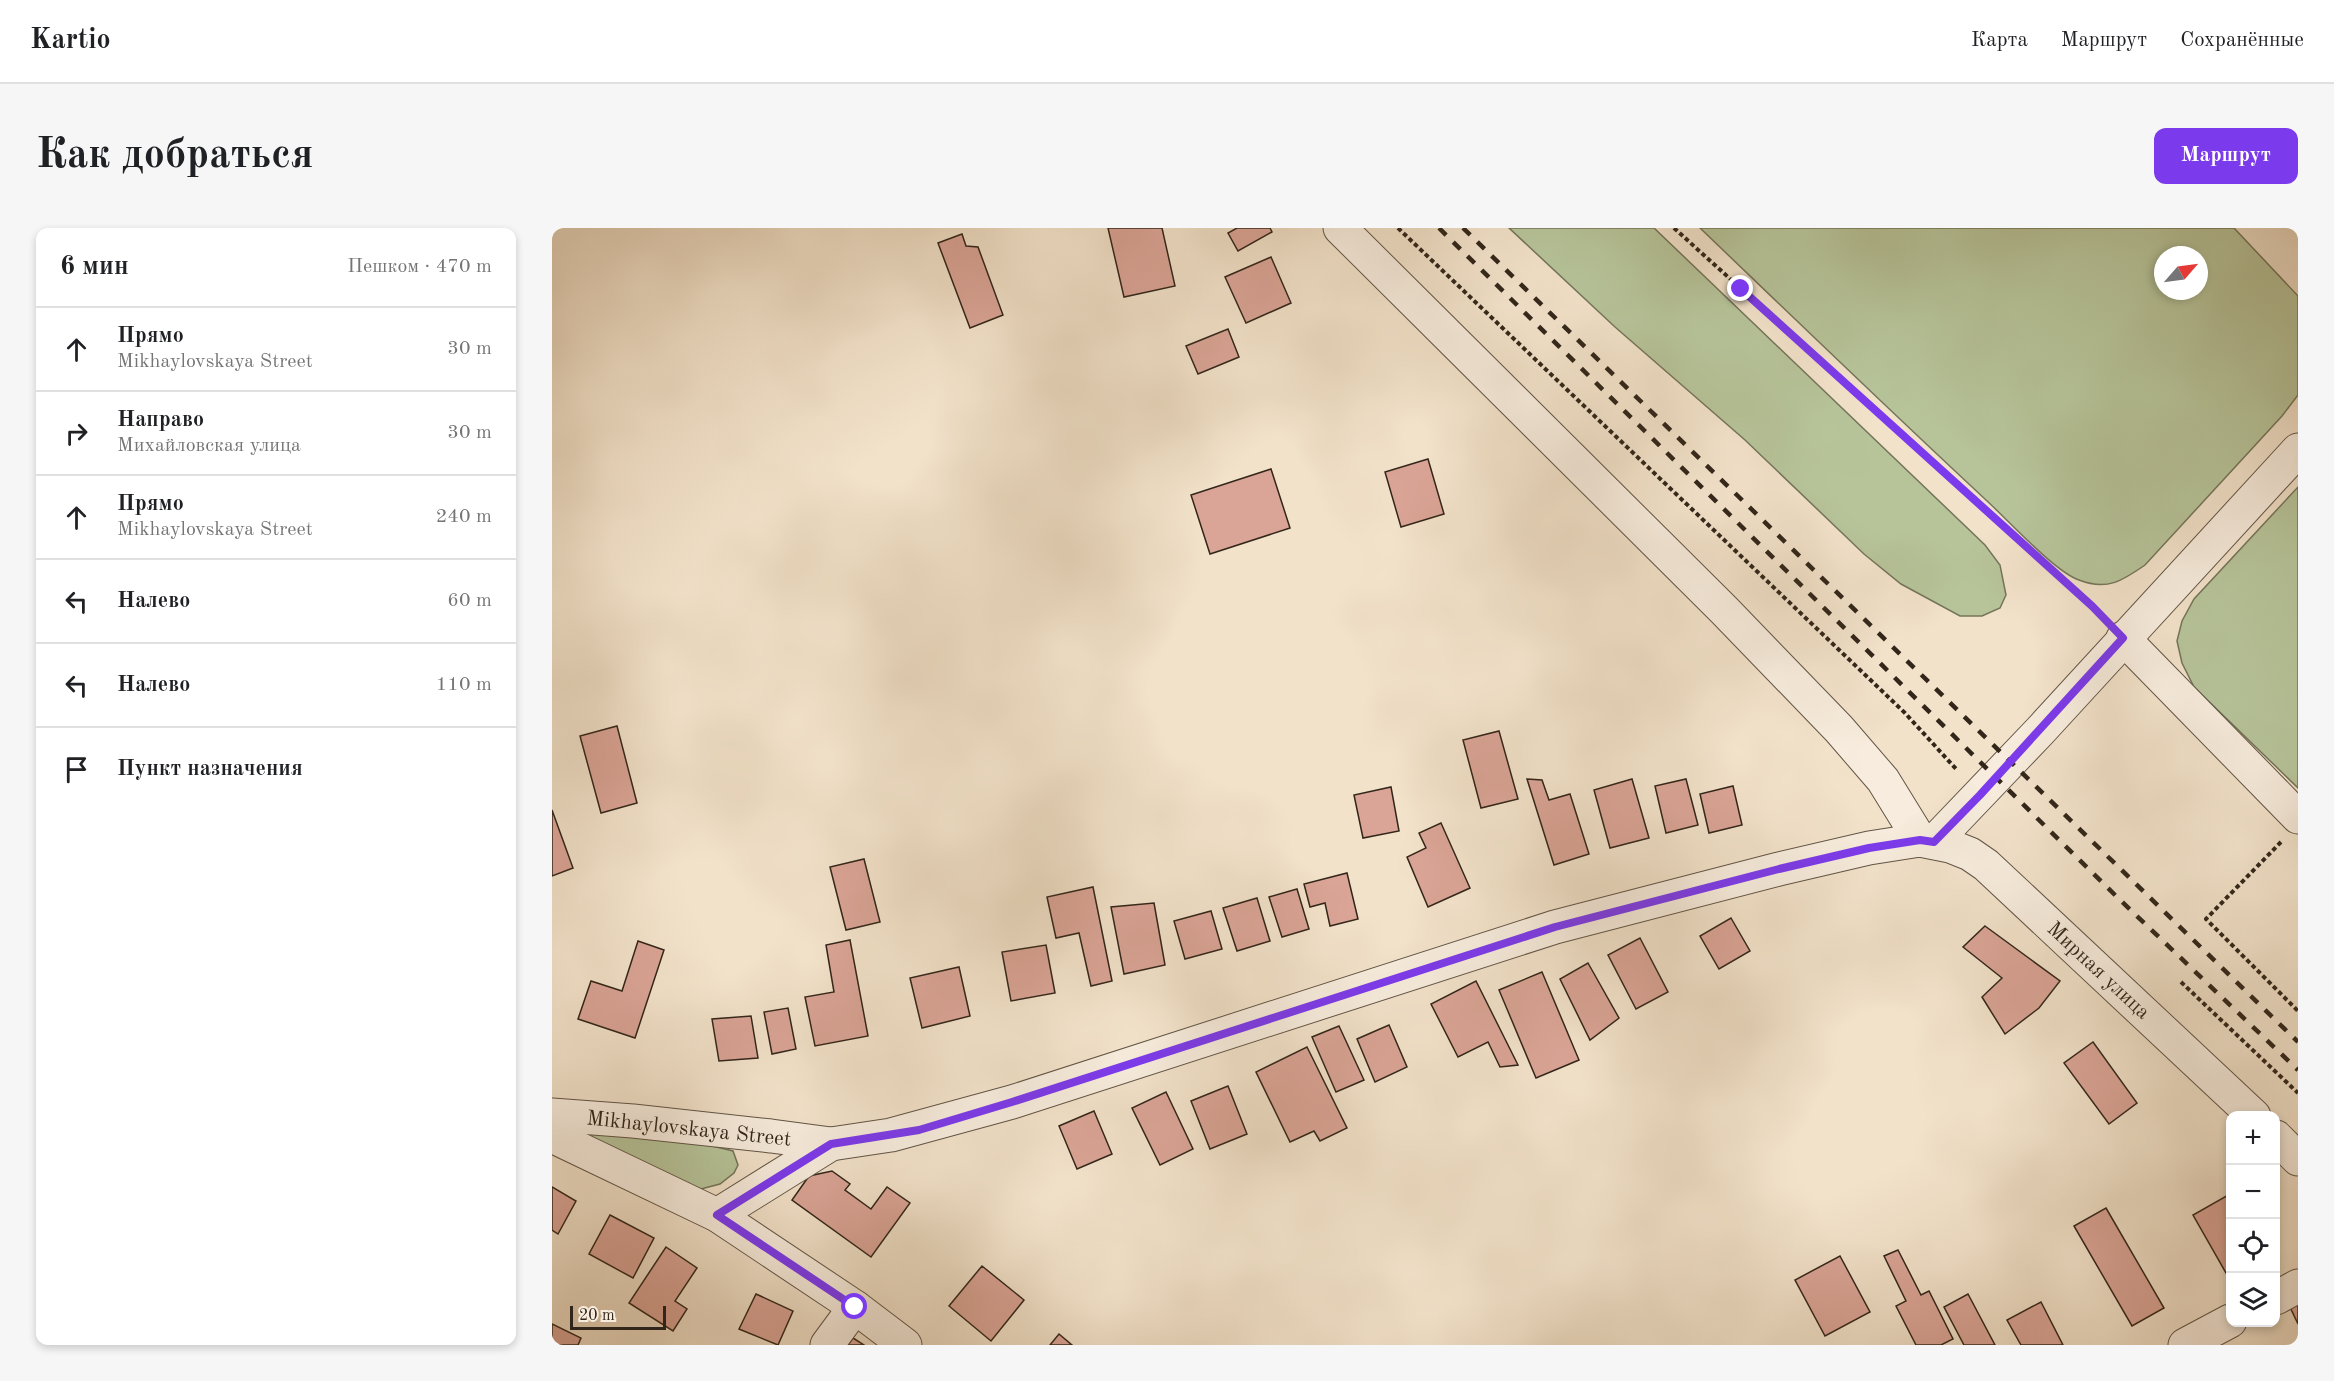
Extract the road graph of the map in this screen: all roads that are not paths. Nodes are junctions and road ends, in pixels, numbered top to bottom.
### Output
1 (1340, 228) edge
2 (2298, 450) edge
3 (2123, 638) junction
4 (2290, 828) edge
5 (1927, 841) junction
6 (2249, 1111) edge
7 (552, 1115) edge
8 (552, 1136) edge
9 (2280, 1141) edge
10 (831, 1144) junction
11 (2298, 1159) edge
12 (717, 1215) junction
13 (2298, 1286) edge
14 (2280, 1296) edge
15 (855, 1307) junction
16 (2226, 1323) edge
17 (827, 1345) edge
18 (905, 1345) edge
19 (2185, 1345) edge

1 - 5 street
2 - 3 street
3 - 4 street
3 - 5 street
5 - 6 street, Мирная улица
5 - 10 street, Mikhaylovskaya Street
7 - 10 street, Mikhaylovskaya Street
8 - 12 street, Mikhaylovskaya Street
9 - 11 street
10 - 12 street
12 - 15 street, Mikhaylovskaya Street
13 - 14 street
15 - 17 street
15 - 18 street, Mikhaylovskaya Street
16 - 19 street

